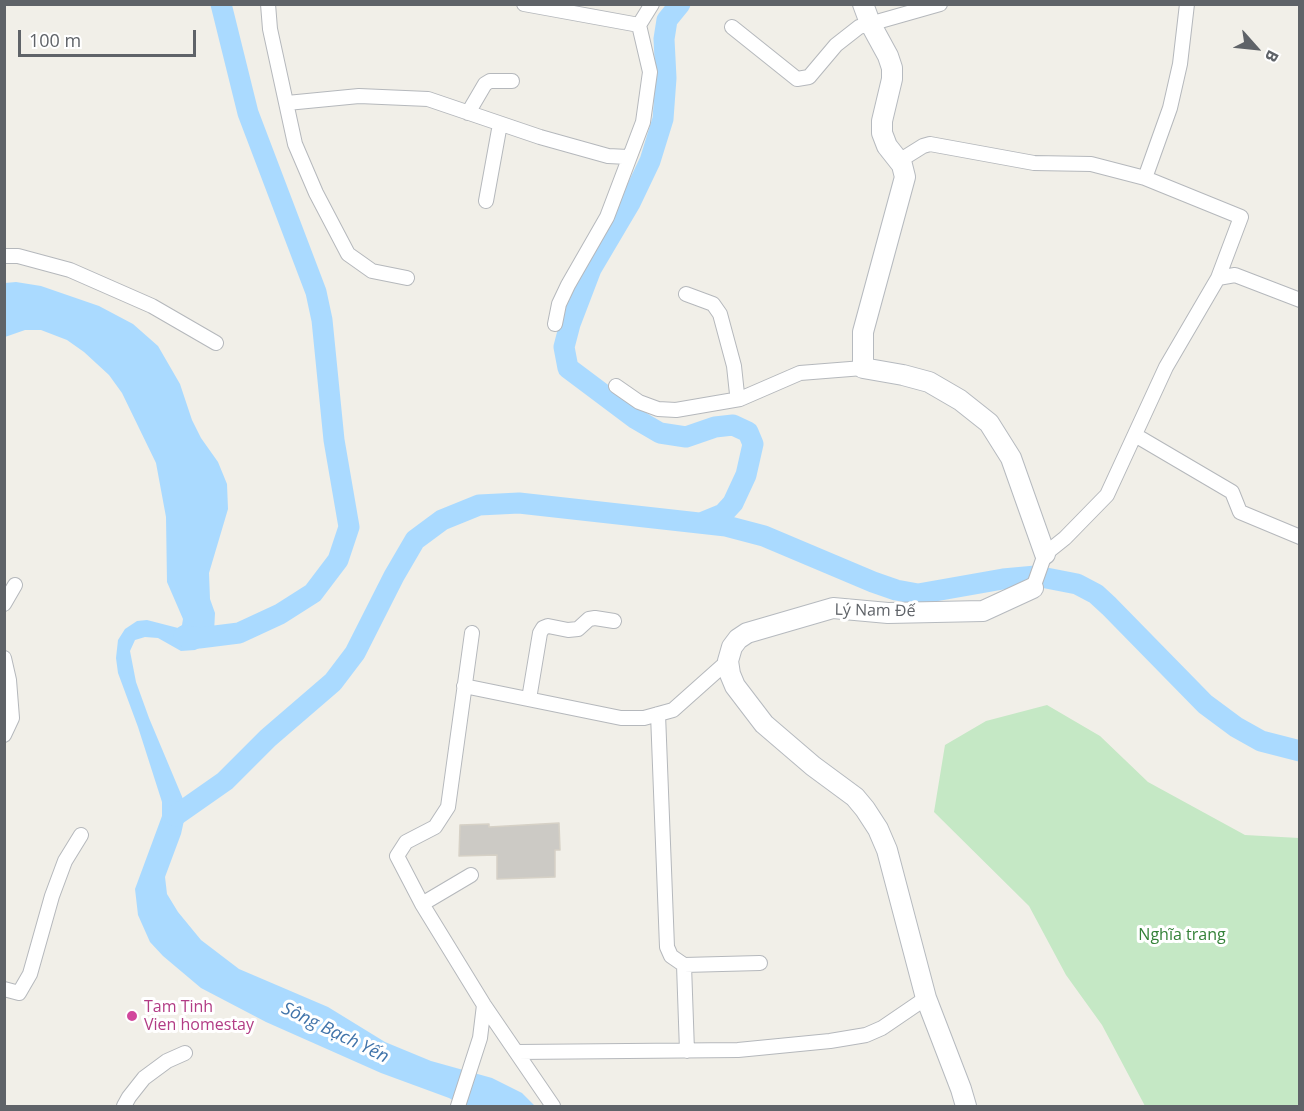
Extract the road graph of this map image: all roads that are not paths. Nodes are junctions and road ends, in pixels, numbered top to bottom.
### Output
1 (268, 4) edge
2 (524, 4) edge
3 (652, 4) edge
4 (863, 4) edge
5 (940, 4) edge
6 (1187, 4) edge
7 (870, 23) junction
8 (639, 25) junction
9 (732, 27) dead end
10 (512, 81) dead end
11 (287, 103) junction
12 (468, 113) junction
13 (500, 124) junction
14 (628, 157) junction
15 (899, 161) junction
16 (1145, 178) junction
17 (486, 201) dead end
18 (4, 256) edge
19 (407, 278) dead end
20 (1218, 278) junction
21 (686, 294) dead end
22 (1299, 300) edge
23 (555, 324) dead end
24 (216, 343) dead end
25 (863, 368) junction
26 (616, 386) dead end
27 (741, 399) junction
28 (1135, 435) junction
29 (1299, 537) edge
30 (1044, 554) junction
31 (15, 585) dead end
32 (1033, 588) joint
33 (4, 603) edge
34 (614, 621) dead end
35 (472, 633) dead end
36 (4, 658) edge
37 (728, 661) junction
38 (465, 686) junction
39 (529, 699) junction
40 (658, 714) junction
41 (4, 735) edge
42 (81, 835) dead end
43 (471, 875) dead end
44 (422, 904) junction
45 (760, 963) dead end
46 (684, 965) junction
47 (4, 989) edge
48 (926, 998) junction
49 (484, 1005) junction
50 (687, 1051) junction
51 (517, 1052) junction
52 (185, 1053) dead end
53 (124, 1107) edge
54 (458, 1107) edge
55 (553, 1107) edge
56 (966, 1107) edge

1 - 11 street
2 - 8 street
3 - 8 street
4 - 7 street
5 - 7 street
6 - 16 street
7 - 9 street
7 - 15 street
8 - 14 street
10 - 12 street
11 - 12 street
11 - 19 street
12 - 13 street
13 - 14 street
13 - 17 street
14 - 23 street
15 - 16 street
15 - 25 street
16 - 20 street
18 - 24 street
20 - 22 street
20 - 28 street
21 - 27 street
25 - 27 street
25 - 30 street
26 - 27 street
28 - 29 street
28 - 30 street
30 - 32 street, Lý Nam Đế
31 - 33 street
32 - 37 street, Lý Nam Đế
34 - 39 street
35 - 38 street
36 - 41 street
37 - 40 street
37 - 48 street
38 - 39 street
38 - 44 street
39 - 40 street
40 - 46 street
42 - 47 street
43 - 44 street
44 - 49 street
45 - 46 street
46 - 50 street
48 - 50 street
48 - 56 street
49 - 51 street
49 - 54 street
50 - 51 street
51 - 55 street
52 - 53 street

